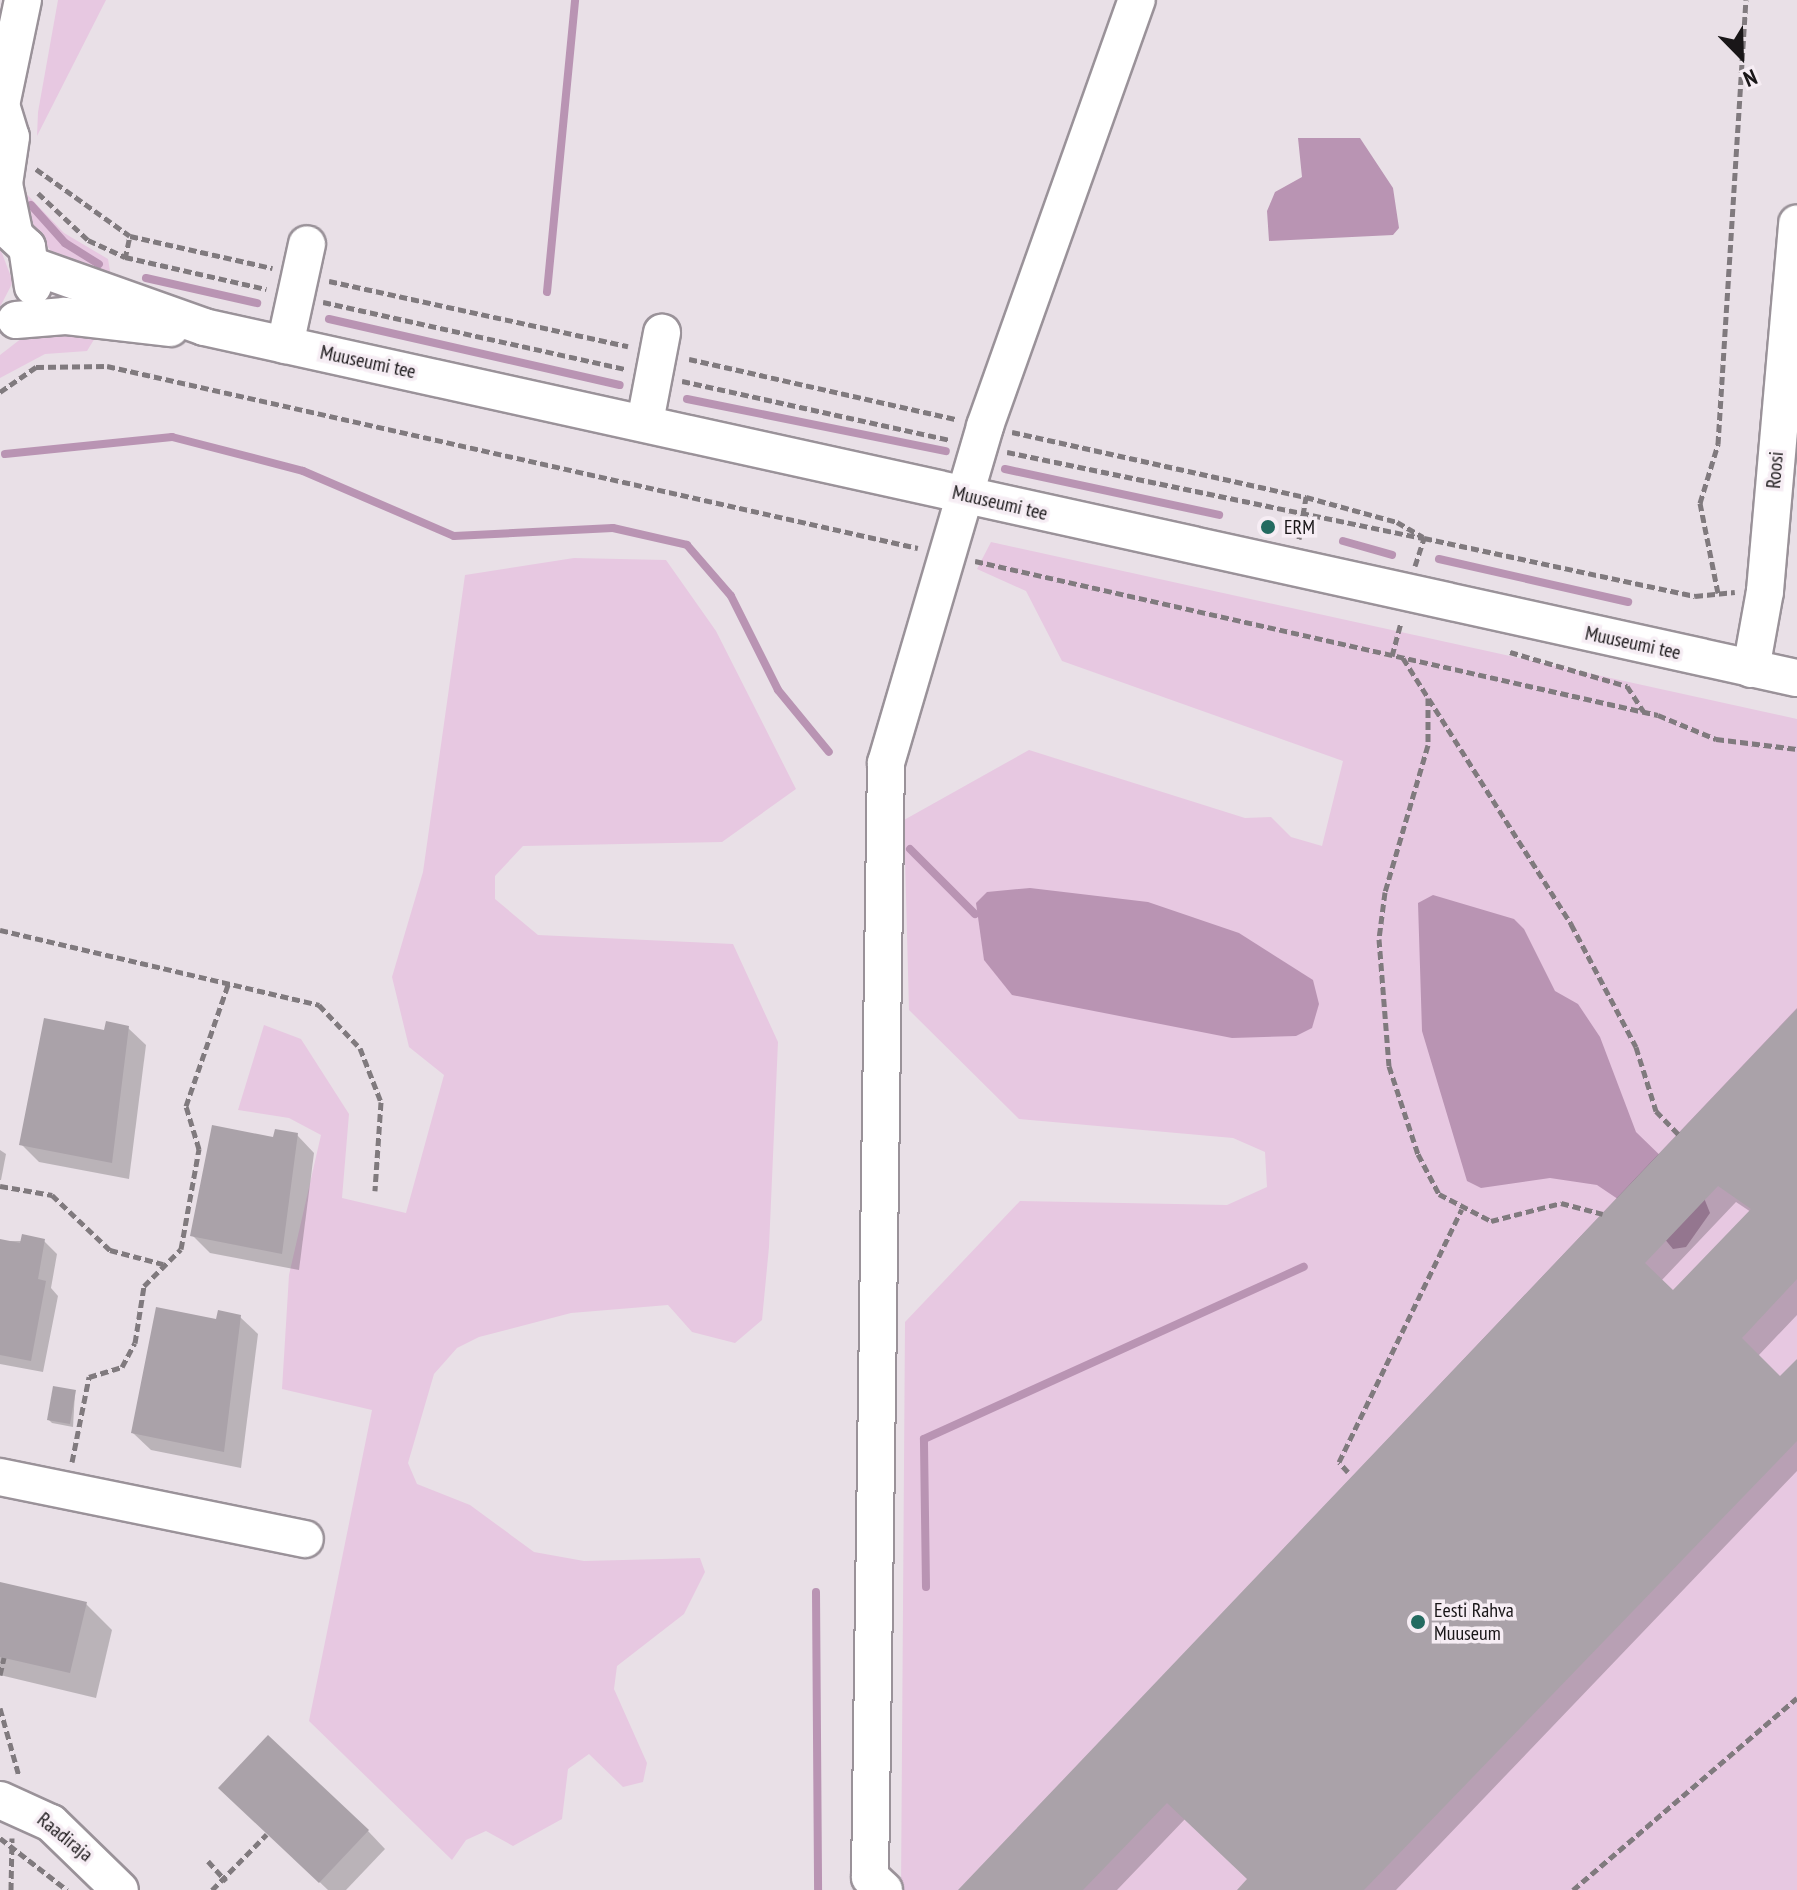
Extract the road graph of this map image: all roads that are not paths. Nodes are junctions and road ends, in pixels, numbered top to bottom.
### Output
1 (23, 0) edge
2 (1137, 0) edge
3 (1, 109) edge
4 (1797, 223) edge
5 (7, 227) edge
6 (33, 266) junction
7 (301, 271) road end
8 (8, 326) edge
9 (204, 327) junction
10 (285, 345) junction
11 (658, 353) road end
12 (645, 422) junction
13 (964, 495) junction
14 (1751, 669) junction
15 (1797, 678) edge
16 (0, 1477) edge
17 (305, 1539) dead end
18 (10, 1789) edge
19 (120, 1890) edge
20 (884, 1890) edge

1 - 3 street
2 - 13 street
3 - 5 street
4 - 14 street, Roosi
5 - 6 street
6 - 8 street, Muuseumi tee
6 - 9 street, Muuseumi tee
7 - 10 street
8 - 9 street, Muuseumi tee
9 - 10 street, Muuseumi tee
10 - 12 street, Muuseumi tee
11 - 12 street
12 - 13 street, Muuseumi tee
13 - 14 street, Muuseumi tee
13 - 20 street
14 - 15 street, Muuseumi tee
16 - 17 street
18 - 19 street, Raadiraja

